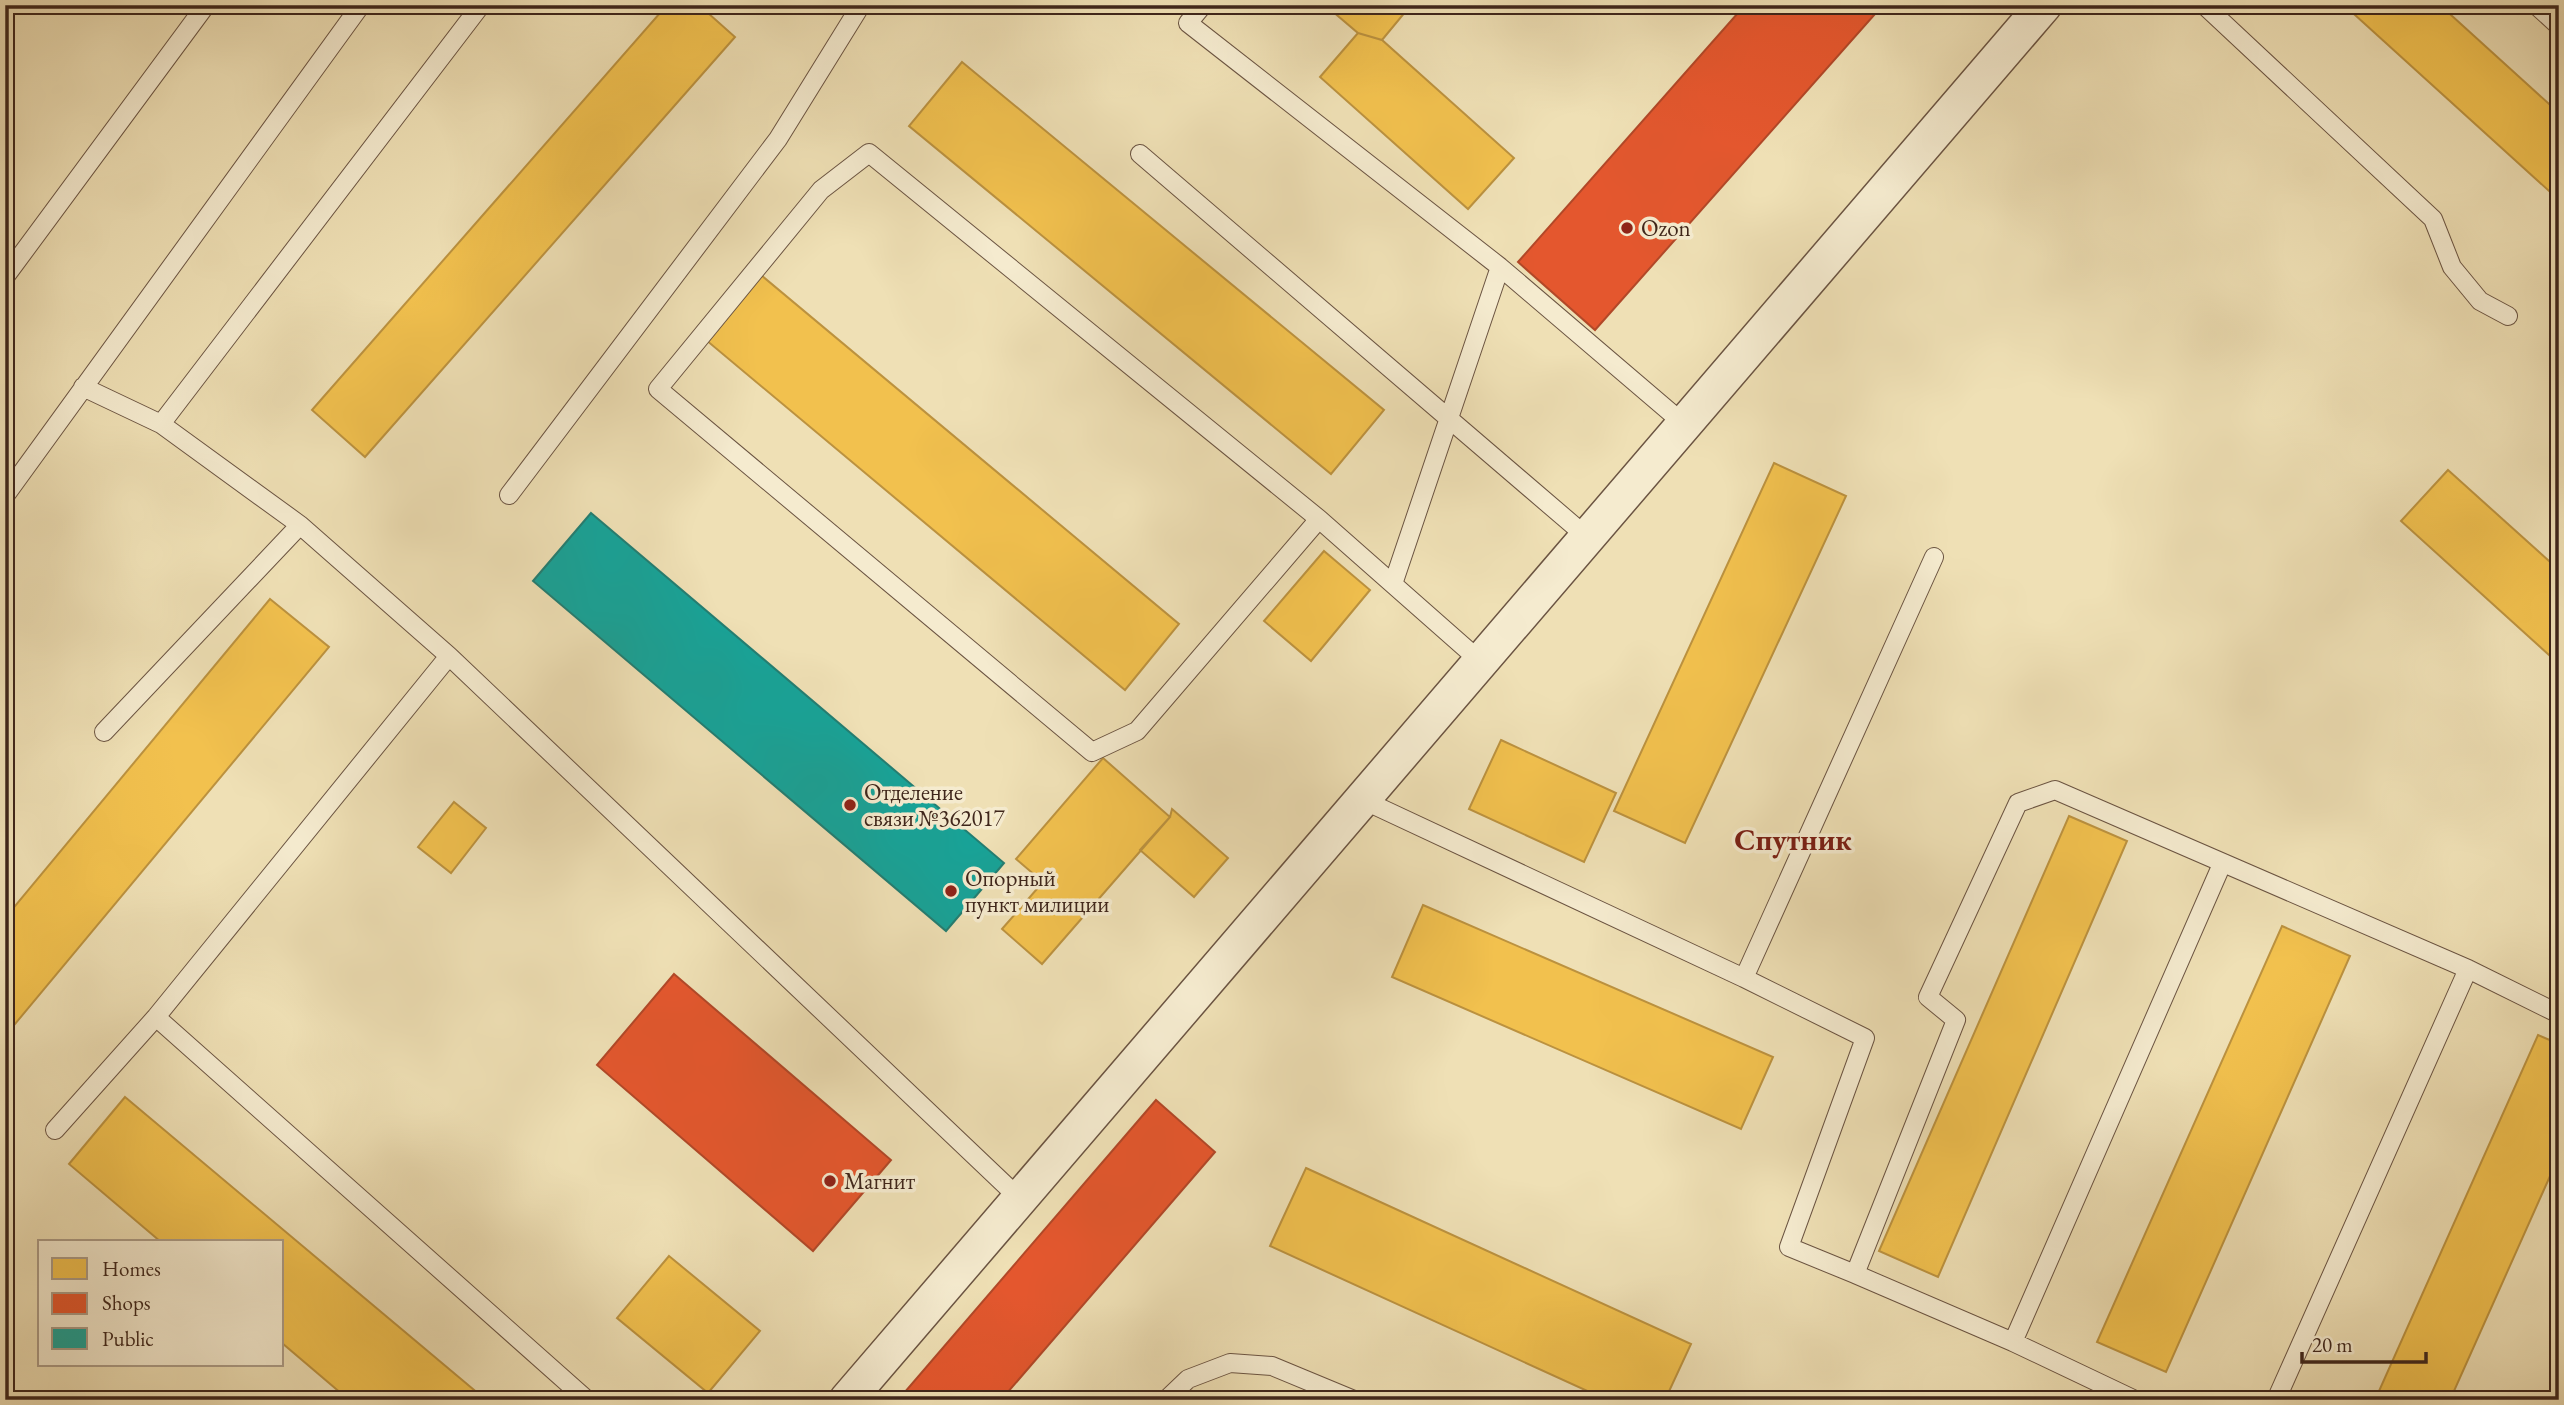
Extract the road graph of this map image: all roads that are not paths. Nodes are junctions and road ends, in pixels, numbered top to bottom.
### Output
1 (206, 5) edge
2 (360, 5) edge
3 (481, 5) edge
4 (861, 5) edge
5 (1203, 5) edge
6 (2044, 5) edge
7 (2204, 5) edge
8 (2536, 5) edge
9 (2559, 26) edge
10 (1140, 154) dead end
11 (1500, 267) junction
12 (5, 277) edge
13 (2508, 316) dead end
14 (83, 387) junction
15 (1448, 417) junction
16 (161, 424) junction
17 (1684, 424) junction
18 (509, 495) dead end
19 (5, 496) edge
20 (1320, 519) junction
21 (300, 525) junction
22 (1587, 537) junction
23 (1934, 557) dead end
24 (1393, 584) junction
25 (449, 656) junction
26 (1480, 661) junction
27 (104, 732) dead end
28 (1361, 799) junction
29 (2222, 864) junction
30 (2468, 969) junction
31 (1744, 978) junction
32 (2559, 1014) edge
33 (156, 1017) junction
34 (55, 1130) dead end
35 (1020, 1199) junction
36 (1856, 1274) junction
37 (2013, 1342) junction
38 (587, 1400) edge
39 (847, 1400) edge
40 (1166, 1400) edge
41 (1354, 1400) edge
42 (2135, 1400) edge
43 (2276, 1400) edge

1 - 12 lane
2 - 14 lane
3 - 16 lane
4 - 18 lane
5 - 11 lane
6 - 17 street
7 - 13 lane
8 - 9 lane
10 - 15 lane
11 - 15 lane
11 - 17 lane
14 - 16 lane
14 - 19 lane
15 - 22 lane
15 - 24 lane
16 - 21 lane
17 - 22 street
20 - 20 lane
20 - 24 lane
21 - 25 lane
21 - 27 lane
22 - 26 street
23 - 31 lane
24 - 26 lane
25 - 33 lane
25 - 35 lane
26 - 28 street
28 - 31 lane
28 - 35 street
29 - 30 lane
29 - 36 lane
29 - 37 lane
30 - 32 lane
30 - 43 lane
31 - 36 lane
33 - 34 lane
33 - 38 lane
35 - 39 street
36 - 37 lane
37 - 42 lane
40 - 41 lane

